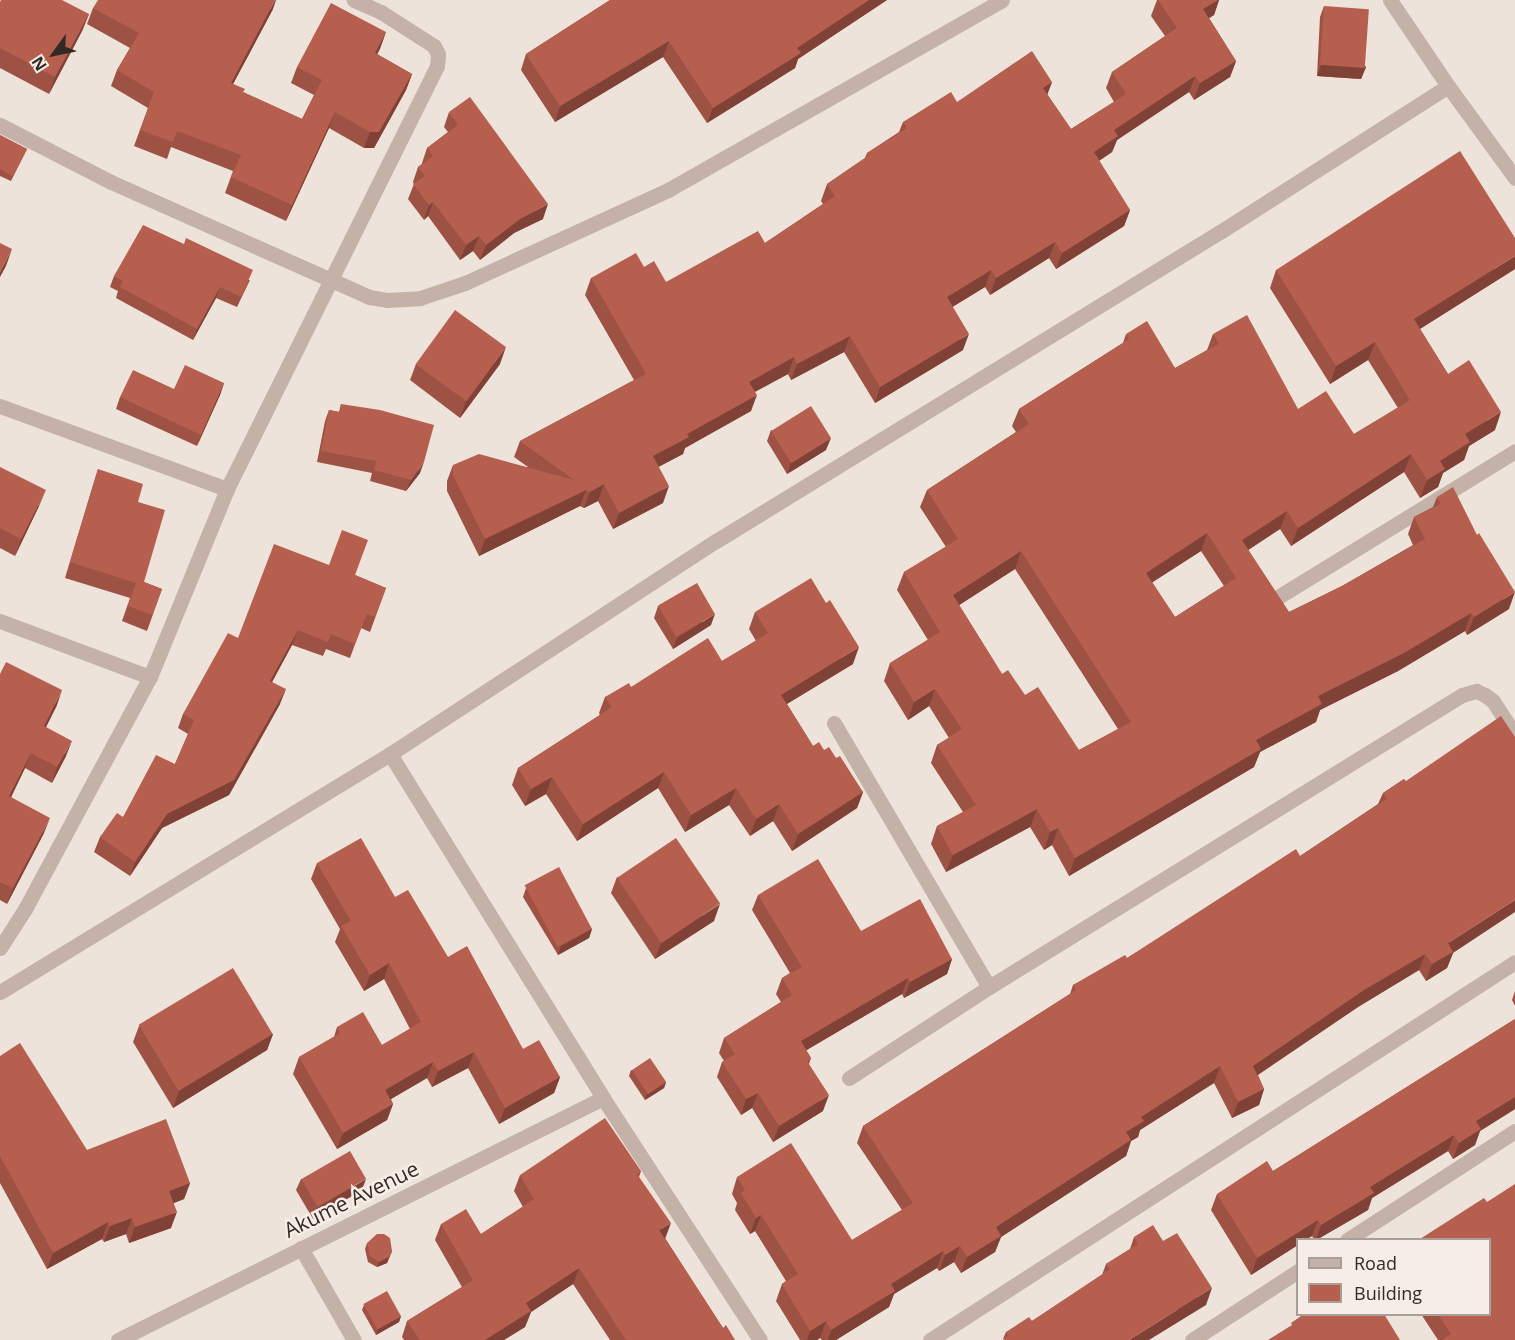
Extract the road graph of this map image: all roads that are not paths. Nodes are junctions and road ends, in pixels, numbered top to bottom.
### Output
1 (354, 0) edge
2 (1002, 0) edge
3 (1390, 0) edge
4 (1448, 86) junction
5 (0, 125) edge
6 (1515, 178) edge
7 (331, 280) junction
8 (0, 406) edge
9 (1515, 451) edge
10 (227, 489) junction
11 (1278, 597) edge
12 (0, 621) edge
13 (150, 677) junction
14 (834, 723) dead end
15 (1515, 735) edge
16 (390, 754) junction
17 (0, 948) edge
18 (1515, 962) edge
19 (4, 986) edge
20 (989, 987) junction
21 (849, 1078) dead end
22 (603, 1098) junction
23 (1515, 1131) edge
24 (1349, 1238) edge
25 (301, 1248) junction
26 (1296, 1272) edge
27 (118, 1340) edge
28 (354, 1340) edge
29 (760, 1340) edge
30 (930, 1340) edge
31 (1192, 1340) edge

1 - 7 street
2 - 7 street
3 - 4 street
4 - 6 street
4 - 16 street
5 - 7 street
7 - 10 street
8 - 10 street
9 - 11 street
10 - 13 street
12 - 13 street
13 - 17 street
14 - 20 street
15 - 20 street
16 - 19 street
16 - 22 street
18 - 30 street
20 - 21 street
22 - 25 street, Akume Avenue
22 - 29 street
23 - 24 street
25 - 27 street, Akume Avenue
25 - 28 street
26 - 31 street

